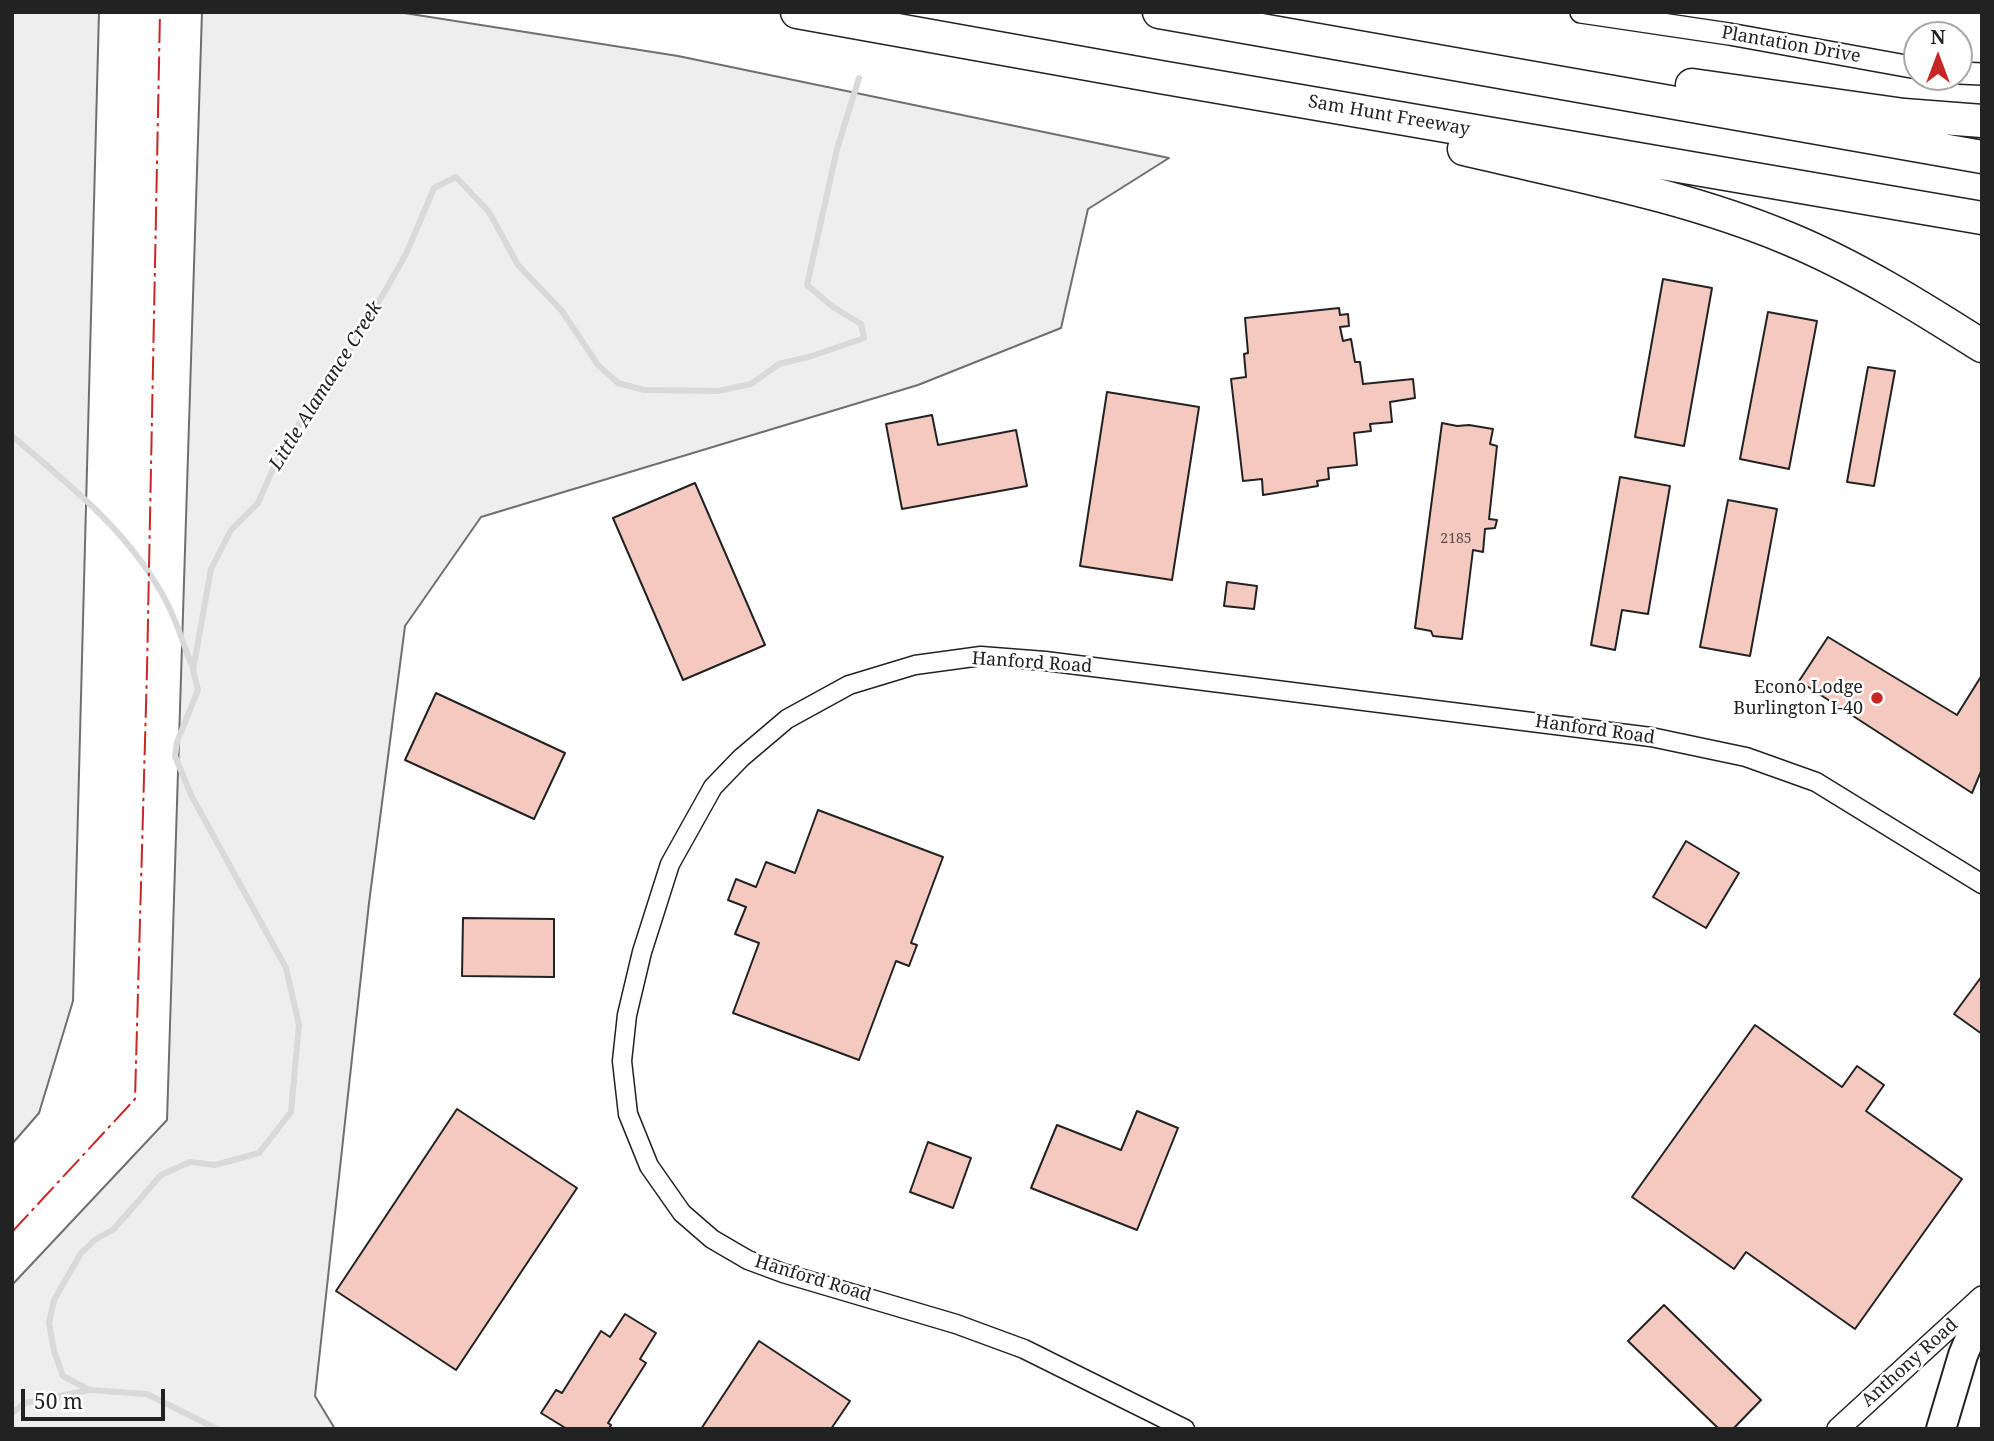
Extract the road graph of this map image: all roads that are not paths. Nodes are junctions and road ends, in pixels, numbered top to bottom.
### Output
1 (797, 12) edge
2 (1159, 12) edge
3 (1190, 12) edge
4 (1581, 12) edge
5 (1903, 65) edge
6 (1160, 77) junction
7 (1982, 121) edge
8 (1982, 157) edge
9 (1982, 218) edge
10 (1982, 345) edge
11 (1982, 884) edge
12 (1982, 1297) edge
13 (1982, 1310) edge
14 (1185, 1429) edge
15 (1838, 1429) edge
16 (1941, 1429) edge

1 - 6 highway, Sam Hunt Freeway
2 - 8 highway
3 - 7 highway
4 - 5 street, Plantation Drive
6 - 9 highway, Sam Hunt Freeway
6 - 10 highway
11 - 14 street, Hanford Road
12 - 15 street, Anthony Road
13 - 16 main road

